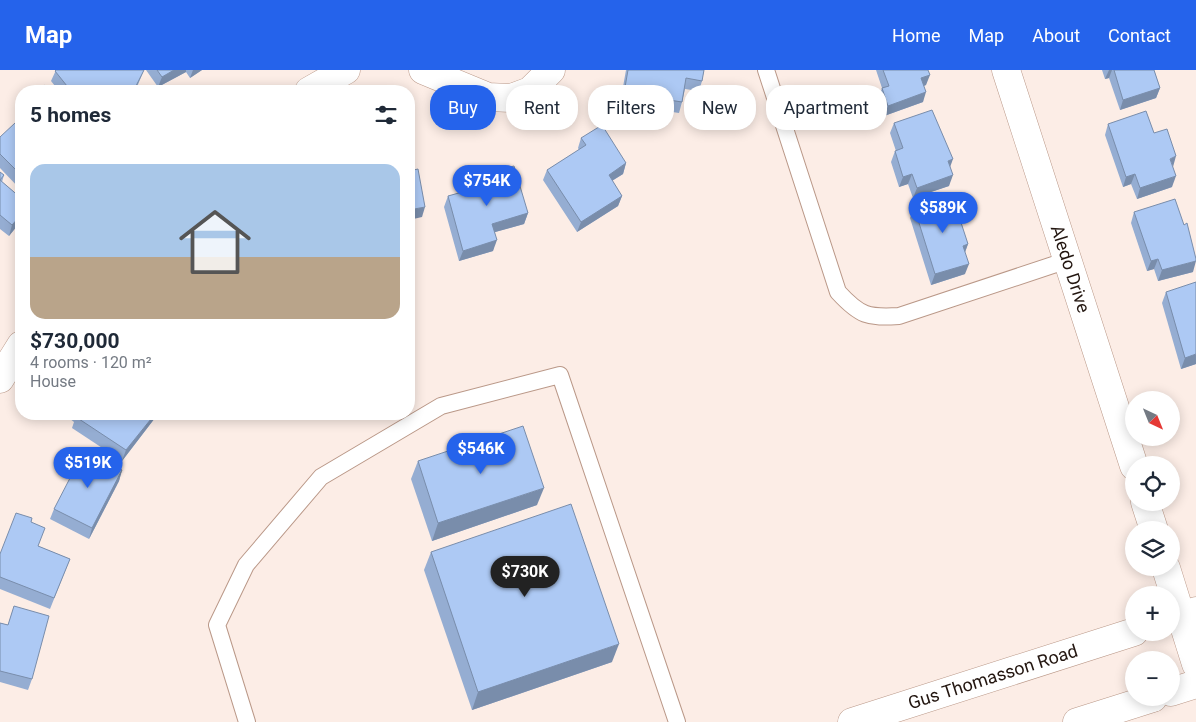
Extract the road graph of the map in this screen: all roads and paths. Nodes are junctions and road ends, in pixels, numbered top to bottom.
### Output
1 (346, 70) edge
2 (423, 70) edge
3 (551, 70) edge
4 (766, 70) edge
5 (1006, 70) edge
6 (320, 85) edge
7 (1068, 260) junction
8 (15, 354) edge
9 (0, 378) edge
10 (1131, 456) edge
11 (1169, 576) edge
12 (1183, 616) edge
13 (1125, 635) edge
14 (1196, 664) edge
15 (1196, 684) edge
16 (1180, 689) edge
17 (1128, 706) edge
18 (247, 722) edge
19 (677, 722) edge
20 (852, 722) edge
21 (1077, 722) edge

1 - 6 street
2 - 3 street
4 - 7 lane
5 - 7 street, Aledo Drive
7 - 10 street, Aledo Drive
8 - 9 street
11 - 12 street
12 - 14 street
13 - 20 street, Gus Thomasson Road
15 - 16 street
17 - 21 street
18 - 19 lane

